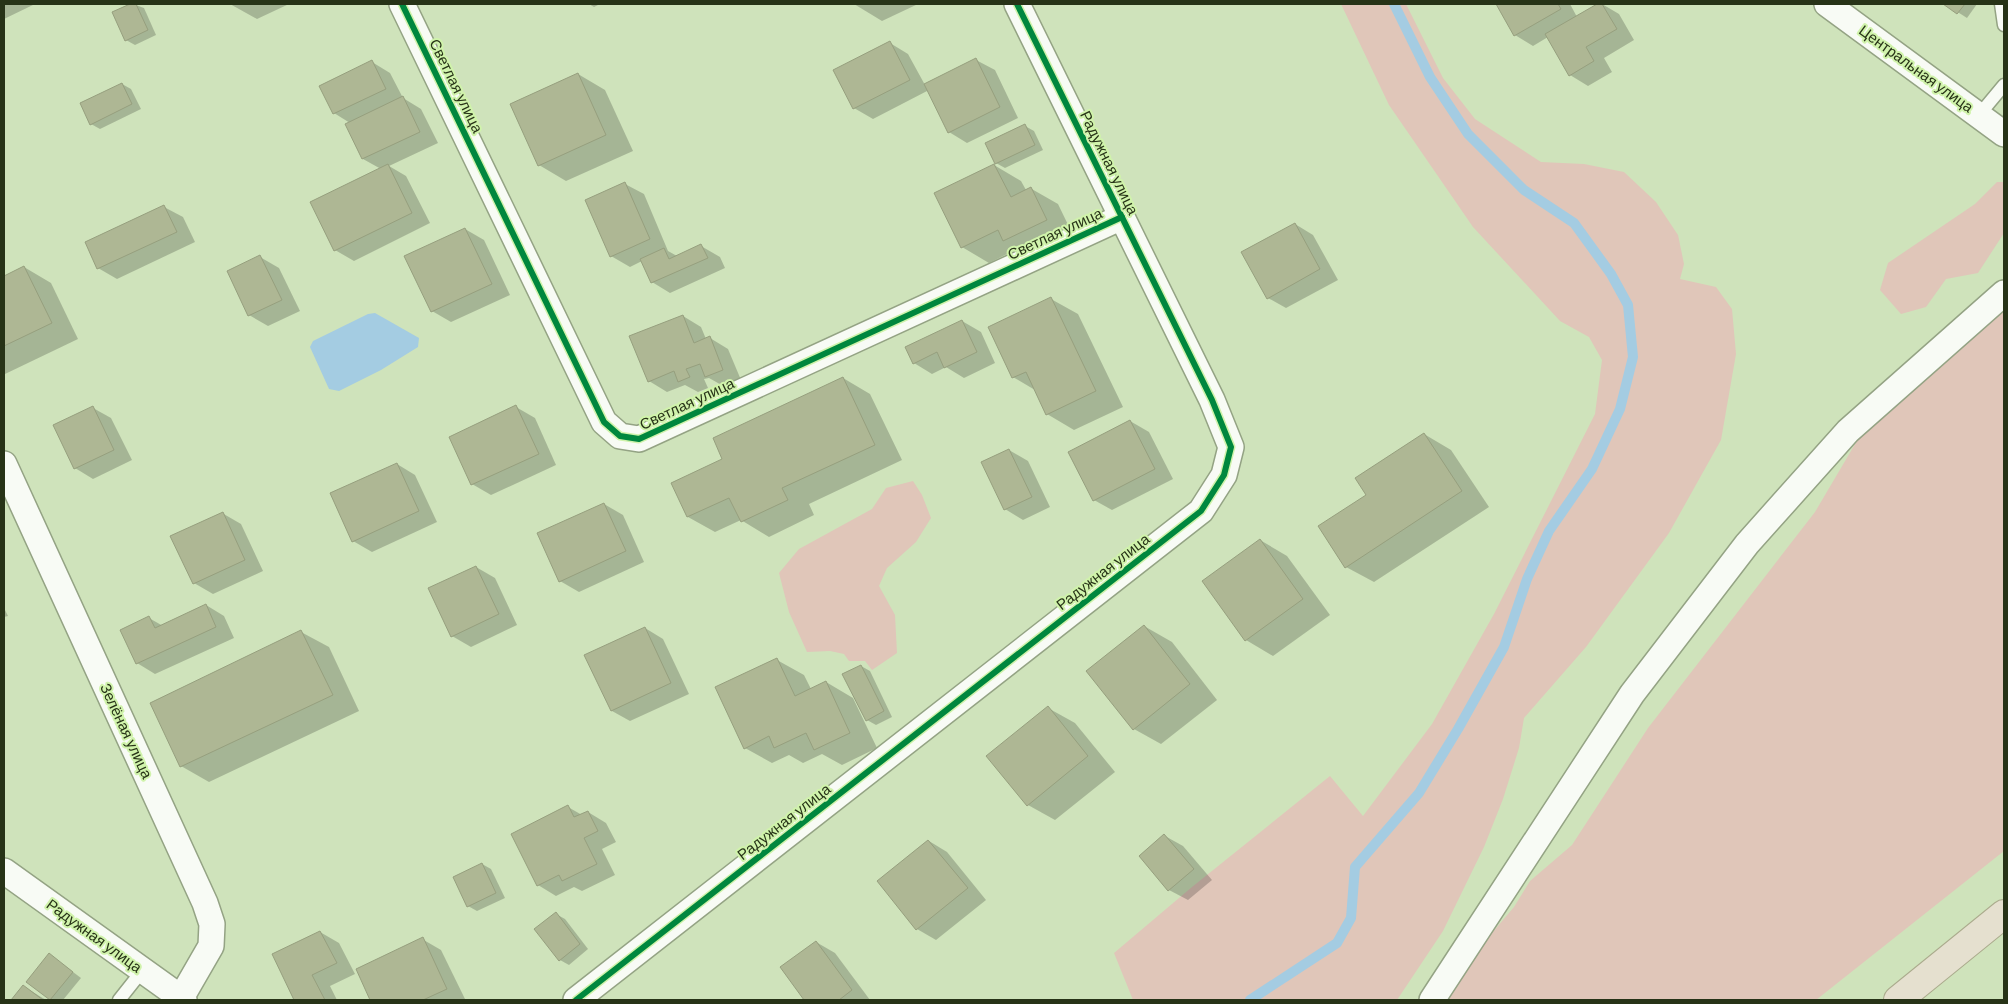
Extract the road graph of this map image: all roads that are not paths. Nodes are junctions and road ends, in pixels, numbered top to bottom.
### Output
1 (402, 4) edge
2 (1017, 4) edge
3 (1827, 4) edge
4 (2001, 4) edge
5 (2004, 25) edge
6 (2004, 85) edge
7 (1979, 115) junction
8 (2004, 134) edge
9 (1122, 217) junction
10 (2004, 293) edge
11 (4, 464) edge
12 (4, 870) edge
13 (2004, 914) edge
14 (142, 971) junction
15 (183, 999) edge
16 (119, 1000) edge
17 (576, 1000) edge
18 (1432, 1000) edge
19 (1898, 1000) edge

1 - 9 street, Светлая улица
2 - 9 street, Радужная улица
3 - 7 street, Центральная улица
4 - 5 lane
6 - 7 lane
7 - 8 street, Центральная улица
9 - 17 street, Радужная улица
10 - 18 street
11 - 15 street, Зелёная улица
12 - 14 street, Радужная улица
13 - 19 highway
14 - 15 street, Радужная улица
14 - 16 lane

